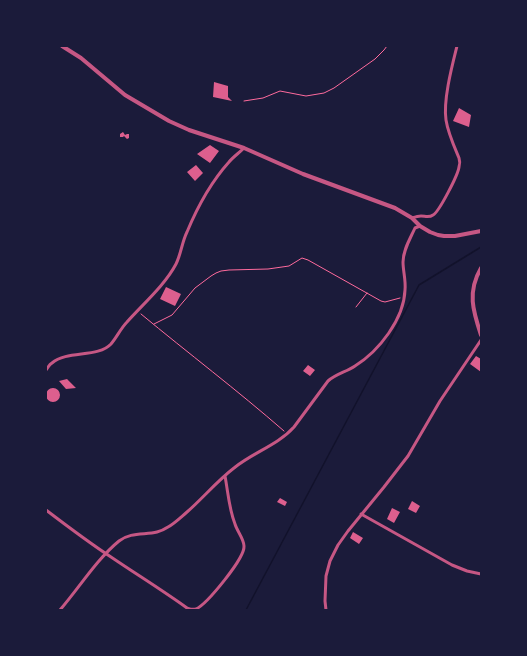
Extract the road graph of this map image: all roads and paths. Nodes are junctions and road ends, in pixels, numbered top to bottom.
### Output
1 (62, 46) edge
2 (387, 46) edge
3 (457, 46) edge
4 (244, 101) dead end
5 (244, 148) junction
6 (412, 218) junction
7 (420, 226) junction
8 (481, 231) edge
9 (481, 268) edge
10 (367, 293) junction
11 (404, 297) junction
12 (356, 307) dead end
13 (138, 311) junction
14 (154, 324) junction
15 (481, 335) edge
16 (481, 340) edge
17 (46, 370) edge
18 (288, 434) junction
19 (225, 476) junction
20 (46, 510) edge
21 (361, 514) junction
22 (106, 554) junction
23 (481, 574) edge
24 (60, 610) edge
25 (326, 610) edge

1 - 5 street
2 - 4 path
3 - 6 street
5 - 6 street
5 - 13 street
6 - 7 street
7 - 8 street
7 - 11 street
9 - 15 street
10 - 11 path
10 - 12 path
10 - 14 path
11 - 18 street
13 - 14 path
13 - 17 street
14 - 18 path
16 - 21 street
18 - 19 street
19 - 22 street
19 - 22 street
20 - 22 street
21 - 23 street
21 - 25 street
22 - 24 street

